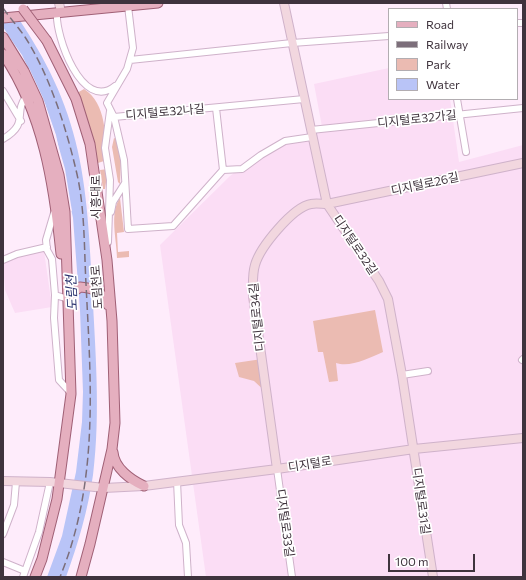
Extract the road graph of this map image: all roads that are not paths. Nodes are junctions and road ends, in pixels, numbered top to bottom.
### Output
1 (158, 3) edge
2 (284, 3) edge
3 (21, 6) edge
4 (128, 6) junction
5 (59, 9) edge
6 (3, 18) edge
7 (388, 36) edge
8 (3, 37) edge
9 (292, 43) junction
10 (3, 54) edge
11 (130, 60) junction
12 (117, 84) junction
13 (3, 91) edge
14 (26, 97) junction
15 (304, 99) junction
16 (457, 100) edge
17 (216, 108) junction
18 (523, 108) edge
19 (110, 111) junction
20 (458, 115) junction
21 (114, 117) junction
22 (21, 121) junction
23 (312, 134) junction
24 (3, 139) edge
25 (466, 152) dead end
26 (523, 163) edge
27 (223, 170) junction
28 (125, 183) junction
29 (56, 204) junction
30 (327, 204) junction
31 (108, 229) junction
32 (46, 247) junction
33 (3, 260) edge
34 (107, 260) junction
35 (55, 295) junction
36 (66, 300) junction
37 (111, 310) junction
38 (428, 371) dead end
39 (402, 375) junction
40 (71, 394) junction
41 (523, 438) edge
42 (414, 448) junction
43 (112, 449) junction
44 (277, 469) junction
45 (3, 482) edge
46 (16, 482) junction
47 (50, 482) junction
48 (177, 482) junction
49 (64, 483) junction
50 (144, 486) junction
51 (101, 487) junction
52 (3, 534) edge
53 (3, 562) edge
54 (24, 574) edge
55 (35, 577) edge
56 (81, 577) edge
57 (188, 577) edge
58 (292, 577) edge
59 (433, 577) edge

1 - 4 main road
2 - 9 street, 디지털로32길
3 - 34 main road, 도림천로, bridge
4 - 5 main road
4 - 11 street
5 - 6 main road
5 - 12 street
7 - 9 street
8 - 36 main road
9 - 11 street
9 - 15 street, 디지털로32길
10 - 14 main road
11 - 12 street
12 - 19 street, 디지털로32나길
13 - 22 street
14 - 22 street
14 - 29 main road
15 - 17 street, 디지털로32나길
15 - 23 street, 디지털로32길
16 - 20 street
17 - 21 street, 디지털로32나길
17 - 27 street, 디지털로32나길
18 - 20 street, 디지털로32가길
19 - 21 street, 디지털로32나길
19 - 31 street, 시흥대로
20 - 23 street, 디지털로32가길
20 - 25 street
21 - 28 street, 디지털로32나길
22 - 24 street
23 - 27 street, 디지털로32가길
23 - 30 street, 디지털로32길
26 - 30 street, 디지털로26길
27 - 28 street, 디지털로32나길
28 - 31 street
29 - 32 street
29 - 36 main road
30 - 39 street, 디지털로32길
30 - 44 street, 디지털로34길
31 - 34 street, 시흥대로
32 - 33 street
32 - 35 street
34 - 37 main road, 도림천로
35 - 36 street
35 - 40 street
36 - 37 main road
36 - 40 main road
37 - 43 main road, 도림천로
38 - 39 street
39 - 42 street, 디지털로32길
40 - 49 main road
41 - 42 street, 디지털로
42 - 44 street, 디지털로
42 - 59 street, 디지털로31길
43 - 50 main road
43 - 51 main road, 도림천로
44 - 48 street, 디지털로
44 - 58 street, 디지털로33길
45 - 46 street
46 - 47 street
46 - 52 street
47 - 49 street
47 - 54 street
48 - 50 street, 디지털로
48 - 57 street
49 - 51 street, 디지털로
49 - 55 main road
50 - 51 street, 디지털로
51 - 56 main road, 도림천로
53 - 54 street

